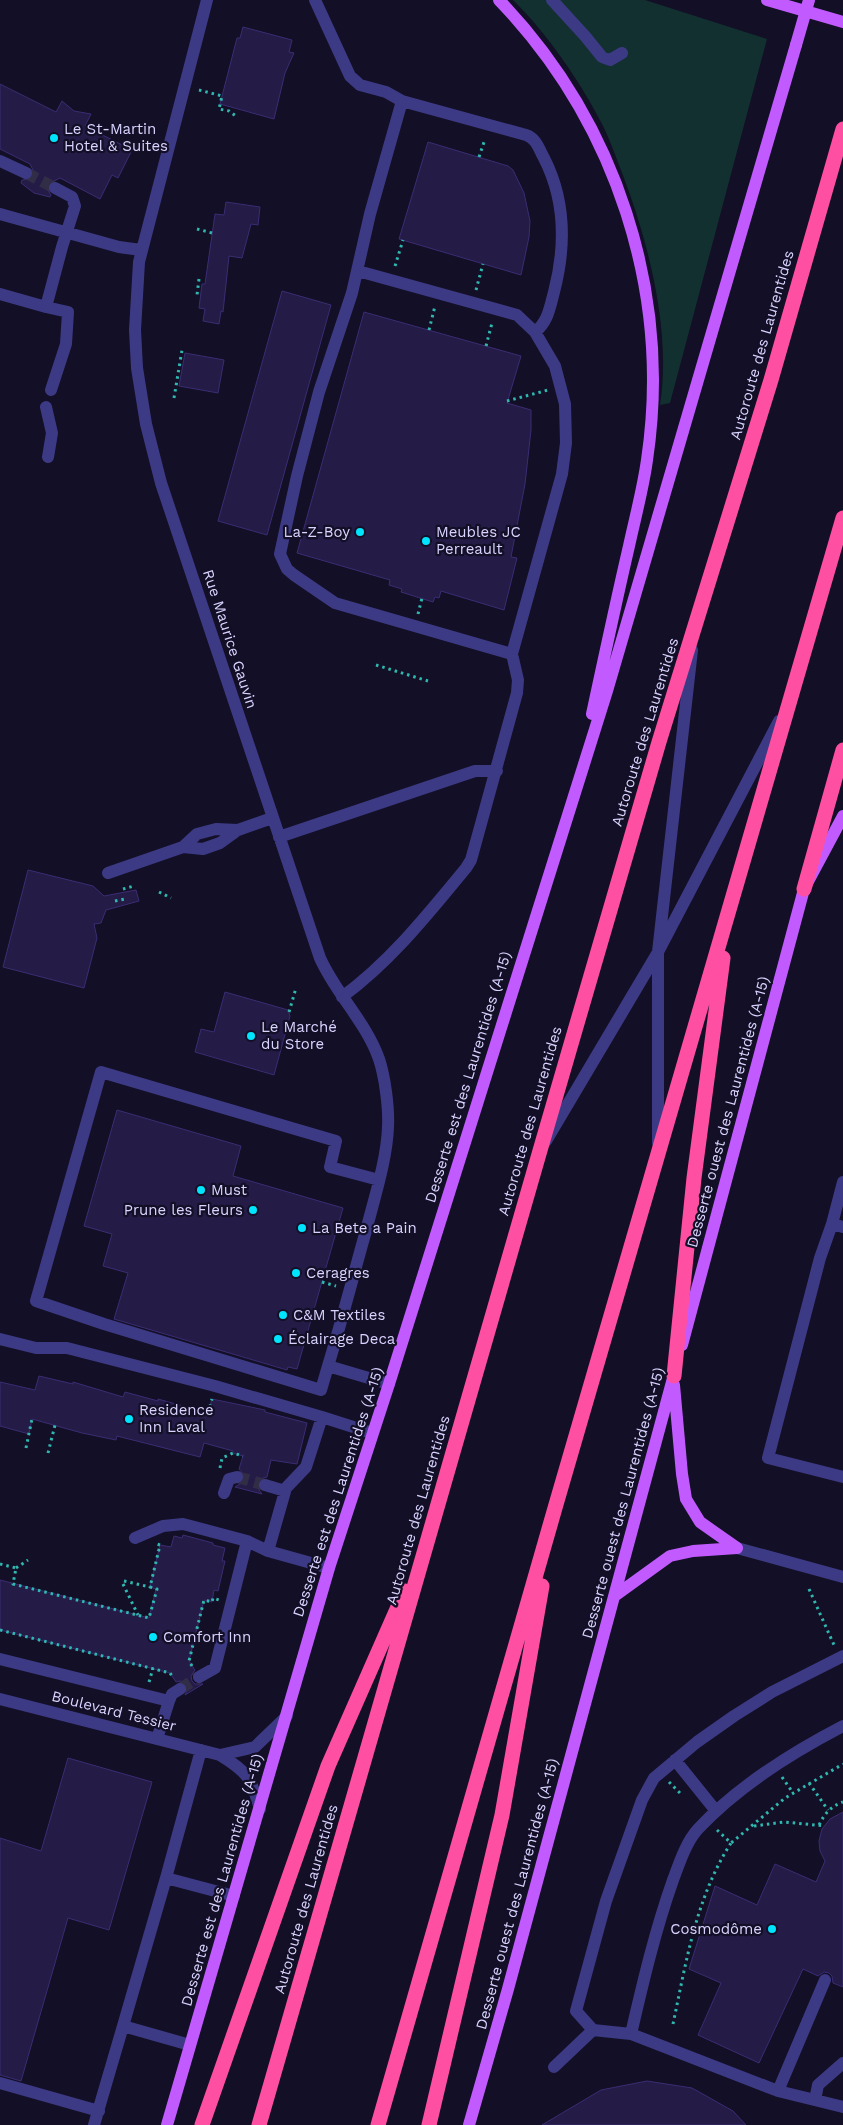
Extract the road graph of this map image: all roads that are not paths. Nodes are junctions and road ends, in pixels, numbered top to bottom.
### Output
1 (315, 0) edge
2 (499, 0) edge
3 (552, 0) edge
4 (767, 0) edge
5 (809, 0) edge
6 (204, 1) edge
7 (843, 22) edge
8 (622, 53) dead end
9 (402, 101) junction
10 (843, 130) edge
11 (0, 161) edge
12 (26, 173) tunnel mouth
13 (55, 188) tunnel mouth
14 (0, 214) edge
15 (68, 233) junction
16 (141, 250) junction
17 (358, 271) junction
18 (0, 294) edge
19 (46, 307) junction
20 (535, 332) junction
21 (51, 390) dead end
22 (46, 407) dead end
23 (48, 458) dead end
24 (843, 518) edge
25 (695, 628) junction
26 (512, 654) junction
27 (789, 703) junction
28 (843, 750) edge
29 (497, 771) junction
30 (577, 785) junction
31 (843, 816) edge
32 (272, 818) junction
33 (279, 837) junction
34 (108, 873) dead end
35 (804, 889) junction
36 (730, 909) junction
37 (658, 952) junction
38 (342, 997) junction
39 (539, 1154) junction
40 (658, 1156) junction
41 (378, 1180) junction
42 (843, 1182) edge
43 (838, 1225) edge
44 (0, 1339) edge
45 (328, 1366) junction
46 (674, 1376) junction
47 (389, 1384) junction
48 (322, 1417) junction
49 (372, 1433) junction
50 (237, 1476) dead end
51 (843, 1477) edge
52 (265, 1485) tunnel mouth
53 (285, 1491) junction
54 (224, 1493) dead end
55 (555, 1508) junction
56 (135, 1538) dead end
57 (247, 1541) junction
58 (426, 1544) junction
59 (737, 1548) junction
60 (268, 1552) junction
61 (329, 1568) junction
62 (843, 1577) edge
63 (616, 1594) junction
64 (839, 1652) edge
65 (0, 1659) edge
66 (195, 1672) tunnel mouth
67 (176, 1684) tunnel mouth
68 (0, 1699) edge
69 (169, 1701) junction
70 (287, 1716) junction
71 (843, 1726) edge
72 (157, 1739) junction
73 (202, 1750) junction
74 (220, 1755) junction
75 (675, 1760) junction
76 (260, 1809) junction
77 (716, 1811) junction
78 (166, 1878) junction
79 (234, 1896) junction
80 (825, 1980) dead end
81 (123, 2026) junction
82 (593, 2030) junction
83 (631, 2034) junction
84 (190, 2045) junction
85 (843, 2063) edge
86 (554, 2066) dead end
87 (0, 2083) edge
88 (778, 2091) junction
89 (815, 2100) junction
90 (843, 2107) edge
91 (98, 2111) junction
92 (94, 2125) edge
93 (167, 2125) edge
94 (202, 2125) edge
95 (260, 2125) edge
96 (378, 2125) edge
97 (429, 2125) edge
98 (469, 2125) edge

1 - 9 street
2 - 30 main road
3 - 8 street
4 - 7 main road
5 - 30 main road, bridge
6 - 16 street, Rue Maurice Gauvin
9 - 17 street
9 - 20 street
10 - 25 highway, Autoroute des Laurentides
11 - 12 street
13 - 15 street
14 - 15 street
15 - 16 street
15 - 19 street
16 - 32 street, Rue Maurice Gauvin
17 - 20 street
17 - 26 street
18 - 19 street
19 - 21 street
20 - 26 street
22 - 23 street
24 - 27 highway
25 - 37 street
25 - 39 highway, Autoroute des Laurentides
26 - 29 street
27 - 36 highway
27 - 37 street
28 - 35 highway
29 - 33 street
29 - 38 street
30 - 47 main road, Desserte est des Laurentides (A-15)
31 - 35 main road, Desserte ouest des Laurentides (A-15)
32 - 33 street, Rue Maurice Gauvin
32 - 34 street
33 - 38 street, Rue Maurice Gauvin
35 - 46 main road, Desserte ouest des Laurentides (A-15)
36 - 40 highway
36 - 46 highway
37 - 39 street
37 - 40 street
38 - 41 street, Rue Maurice Gauvin
39 - 58 highway, Autoroute des Laurentides
40 - 55 highway
41 - 45 street, Rue Maurice Gauvin
41 - 45 street, Rue Maurice Gauvin
42 - 43 street
43 - 51 street
44 - 48 street
45 - 47 street
46 - 59 main road
46 - 63 main road, Desserte ouest des Laurentides (A-15)
47 - 49 main road, Desserte est des Laurentides (A-15)
48 - 49 street
48 - 53 street
49 - 61 main road, Desserte est des Laurentides (A-15)
50 - 54 street
52 - 53 street
53 - 60 street
55 - 96 highway
55 - 97 highway
56 - 57 street
57 - 60 street
57 - 66 street
58 - 94 highway
58 - 95 highway, Autoroute des Laurentides
59 - 62 street
59 - 63 main road
60 - 61 street
61 - 70 main road, Desserte est des Laurentides (A-15)
63 - 98 main road, Desserte ouest des Laurentides (A-15)
64 - 75 street
65 - 69 street
67 - 69 street
68 - 72 street, Boulevard Tessier
69 - 72 street
70 - 74 street, Boulevard Tessier
70 - 76 main road, Desserte est des Laurentides (A-15)
71 - 77 street
72 - 73 street, Boulevard Tessier
73 - 74 street, Boulevard Tessier
73 - 78 street
74 - 76 street, Boulevard Tessier
75 - 77 street
75 - 82 street
76 - 79 main road, Desserte est des Laurentides (A-15)
77 - 83 street
78 - 79 street
78 - 81 street
79 - 84 main road, Desserte est des Laurentides (A-15)
80 - 88 street
81 - 84 street
81 - 91 street
82 - 83 street
82 - 86 street
83 - 88 street
84 - 93 main road, Desserte est des Laurentides (A-15)
85 - 89 street
87 - 91 street
88 - 89 street
89 - 90 street
91 - 92 street

